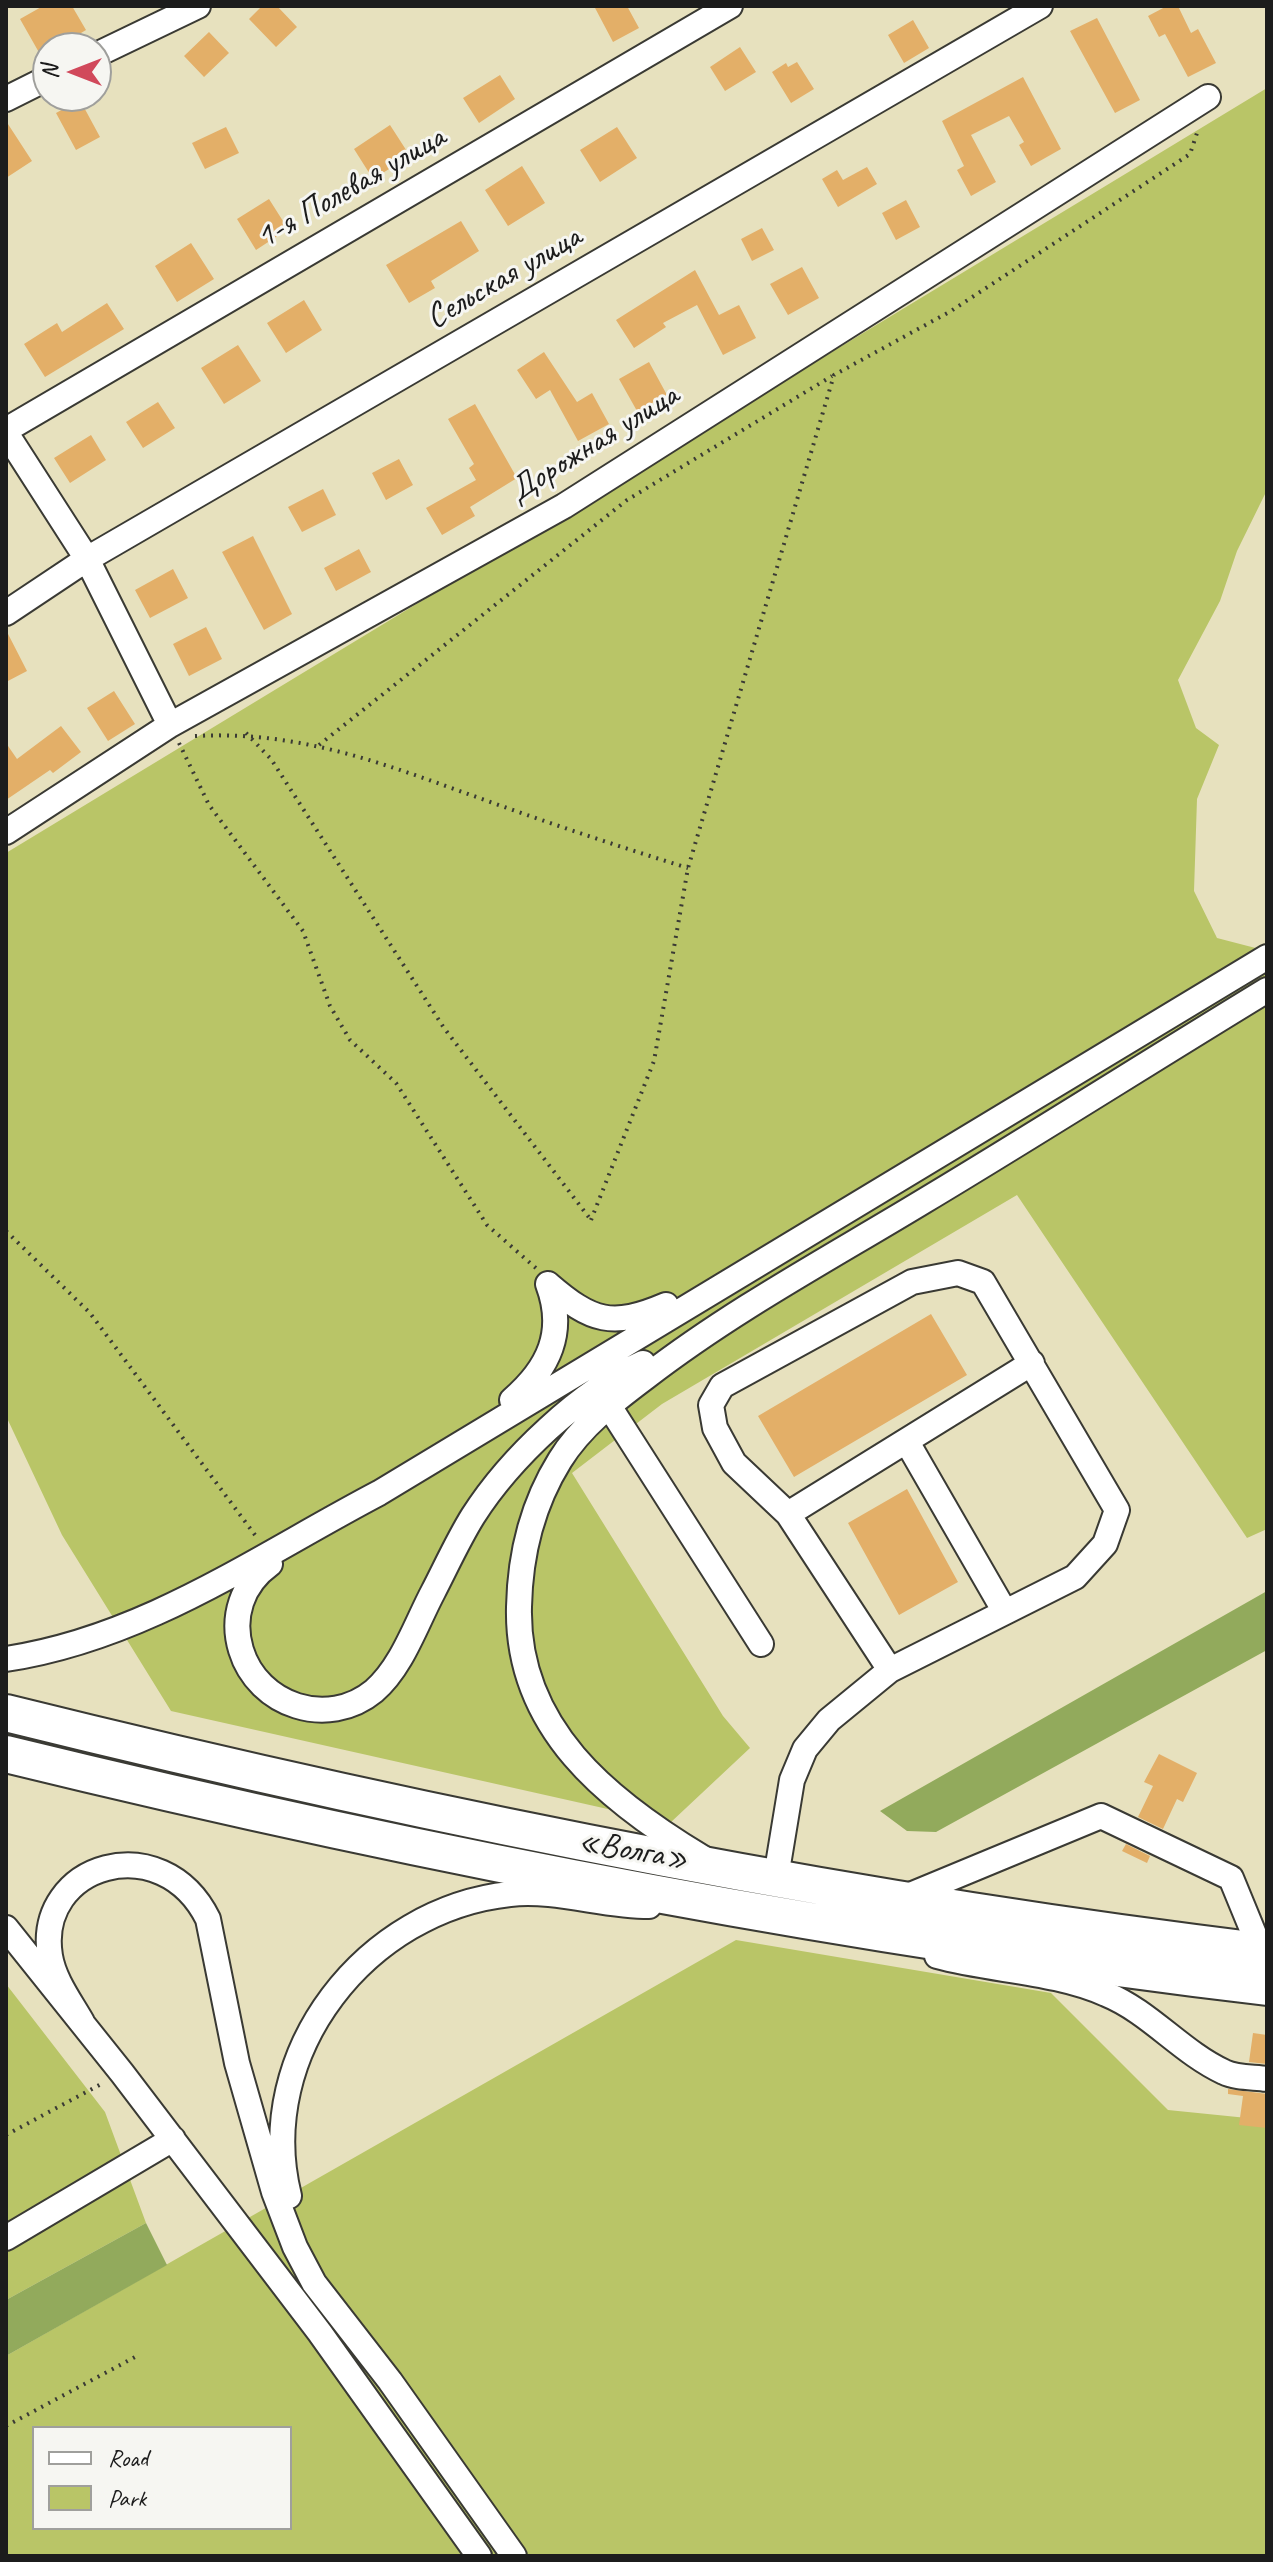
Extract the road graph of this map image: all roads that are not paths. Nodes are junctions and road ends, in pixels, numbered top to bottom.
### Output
1 (198, 6) edge
2 (730, 6) edge
3 (1040, 6) edge
4 (112, 47) edge
5 (32, 86) edge
6 (1208, 97) road end
7 (6, 99) edge
8 (6, 431) edge
9 (87, 559) junction
10 (6, 613) edge
11 (170, 725) junction
12 (6, 832) edge
13 (1267, 957) edge
14 (1267, 990) edge
15 (753, 1268) junction
16 (695, 1339) junction
17 (1032, 1363) junction
18 (609, 1406) junction
19 (465, 1441) junction
20 (907, 1442) junction
21 (379, 1493) junction
22 (788, 1514) junction
23 (1005, 1612) junction
24 (761, 1644) dead end
25 (6, 1659) edge
26 (890, 1670) junction
27 (6, 1713) edge
28 (6, 1754) edge
29 (715, 1866) junction
30 (776, 1877) junction
31 (903, 1898) junction
32 (715, 1907) junction
33 (6, 1928) edge
34 (851, 1931) junction
35 (1264, 1951) edge
36 (1267, 1987) edge
37 (82, 2022) junction
38 (1267, 2079) edge
39 (173, 2139) junction
40 (6, 2238) edge
41 (341, 2315) junction
42 (479, 2556) edge
43 (514, 2556) edge

1 - 4 street
2 - 8 street, 1-я Полевая улица
3 - 9 street, Сельская улица
5 - 7 street
6 - 11 street, Дорожная улица
8 - 9 street
9 - 10 street, Сельская улица
9 - 11 street
11 - 12 street, Дорожная улица
13 - 15 street
14 - 16 street
15 - 19 street
15 - 19 street
16 - 18 street
16 - 21 street
17 - 20 street
17 - 22 street
17 - 23 street
18 - 24 street
18 - 29 street
19 - 21 street
20 - 22 street
20 - 23 street
21 - 25 street
22 - 26 street
23 - 26 street
26 - 30 street
27 - 29 highway, «Волга»
28 - 32 highway, «Волга»
29 - 30 highway, «Волга»
30 - 31 highway, «Волга»
31 - 35 highway, «Волга»
31 - 35 street
32 - 34 highway, «Волга»
32 - 41 street
33 - 37 street
34 - 36 highway, «Волга»
34 - 38 street
37 - 39 street
37 - 41 street
39 - 40 street
39 - 42 street
41 - 43 street

